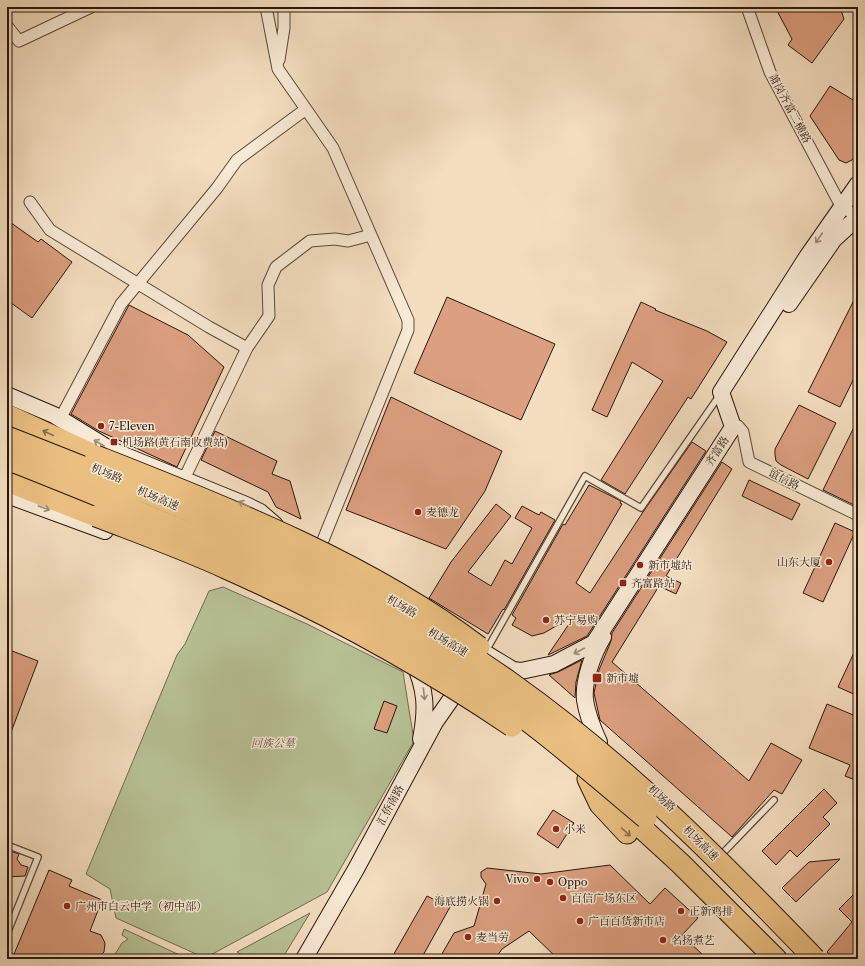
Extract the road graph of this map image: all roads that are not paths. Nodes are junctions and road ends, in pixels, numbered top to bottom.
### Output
1 (91, 7) edge
2 (266, 7) edge
3 (284, 7) edge
4 (747, 7) edge
5 (7, 26) edge
6 (278, 69) junction
7 (306, 109) junction
8 (858, 184) edge
9 (30, 202) dead end
10 (841, 206) junction
11 (858, 217) edge
12 (371, 235) junction
13 (138, 283) junction
14 (247, 348) junction
15 (725, 394) junction
16 (7, 396) edge
17 (7, 415) edge
18 (60, 419) junction
19 (736, 427) junction
20 (7, 432) edge
21 (7, 437) edge
22 (7, 459) edge
23 (7, 463) edge
24 (184, 479) junction
25 (7, 481) edge
26 (7, 495) edge
27 (858, 515) edge
28 (291, 550) junction
29 (243, 561) junction
30 (315, 561) junction
31 (405, 645) junction
32 (481, 654) junction
33 (467, 684) junction
34 (599, 742) junction
35 (420, 749) junction
36 (616, 764) junction
37 (774, 800) dead end
38 (646, 818) junction
39 (7, 845) edge
40 (722, 855) junction
41 (7, 934) edge
42 (777, 958) edge
43 (304, 959) edge
44 (315, 959) edge
45 (815, 959) edge
46 (823, 959) edge

1 - 5 street
2 - 6 street
3 - 6 street
4 - 10 street, 萧岗齐富二横路
6 - 7 street
7 - 12 street
7 - 13 street
8 - 10 main road
9 - 13 street
10 - 11 street
10 -> 15 main road
11 - 15 main road
12 - 14 street
12 - 30 street
13 - 14 street
13 - 18 street
14 - 24 street
15 - 19 main road, 齐富路
15 - 32 lane
16 - 18 main road
36 -> 17 highway, bridge
24 -> 18 main road
19 - 27 street, 谊信路
19 -> 32 main road, 齐富路
19 - 34 main road, 齐富路
20 - 28 highway, 机场路
21 - 36 highway, 机场高速, bridge
22 - 38 highway, 机场高速, bridge
23 - 29 highway
28 -> 24 main road
25 - 38 highway, bridge
26 -> 29 main road
28 - 30 highway, 机场路
29 - 31 highway
30 - 32 highway, 机场路
31 - 33 highway
31 -> 35 main road
32 - 33 main road, 汇侨南路
32 - 34 highway, 机场路
33 - 35 main road, 汇侨南路
33 -> 42 highway
33 - 44 main road, 汇侨南路
34 - 40 highway, 机场路
35 - 43 main road, 汇侨南路
36 - 45 highway, 机场高速, bridge
37 - 40 lane
38 - 42 highway, 机场高速
39 - 41 lane
40 - 46 highway, 机场路

